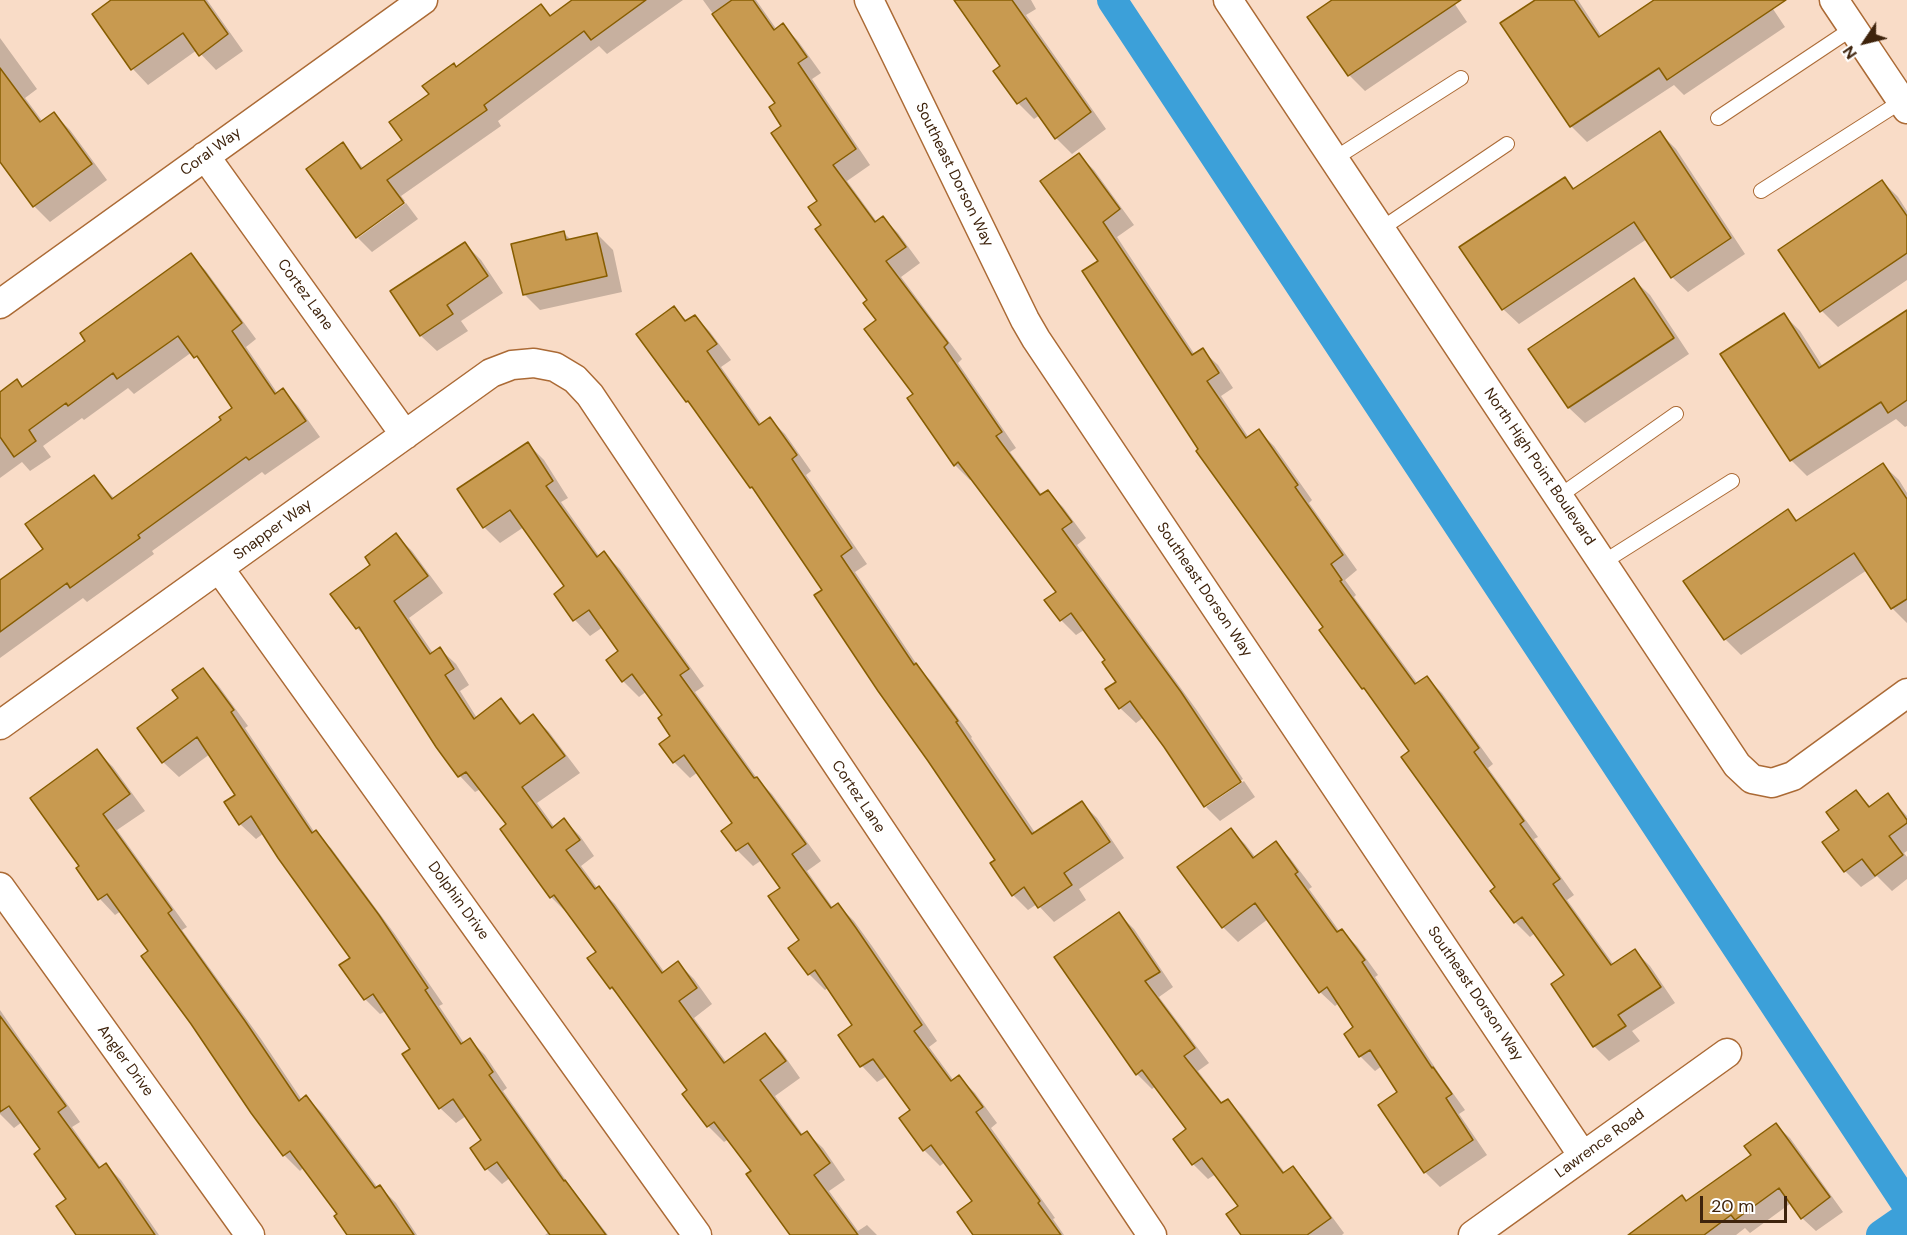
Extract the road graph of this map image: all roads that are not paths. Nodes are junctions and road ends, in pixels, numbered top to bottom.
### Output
1 (423, 0) edge
2 (869, 0) edge
3 (1228, 0) edge
4 (1834, 0) edge
5 (1853, 28) junction
6 (1461, 78) dead end
7 (1904, 105) edge
8 (1718, 118) dead end
9 (1507, 144) dead end
10 (205, 156) junction
11 (1334, 159) junction
12 (1761, 191) dead end
13 (1381, 229) junction
14 (4, 292) edge
15 (555, 367) joint
16 (1676, 414) dead end
17 (405, 435) junction
18 (1732, 481) dead end
19 (1558, 497) junction
20 (1602, 563) junction
21 (219, 568) junction
22 (1907, 693) edge
23 (0, 725) edge
24 (0, 887) edge
25 (1727, 1053) dead end
26 (1583, 1156) junction
27 (250, 1235) edge
28 (697, 1235) edge
29 (1152, 1235) edge
30 (1473, 1235) edge

1 - 10 street, Coral Way
2 - 26 street, Southeast Dorson Way
3 - 11 street, North High Point Boulevard
4 - 5 street
5 - 7 street
5 - 8 lane
6 - 11 lane
7 - 12 lane
9 - 13 lane
10 - 14 street, Coral Way
10 - 17 street, Cortez Lane
11 - 13 street, North High Point Boulevard
13 - 19 street, North High Point Boulevard
15 - 17 street, Snapper Way
15 - 29 street, Cortez Lane
16 - 19 lane
17 - 21 street, Snapper Way
18 - 20 lane
19 - 20 street, North High Point Boulevard
20 - 22 street, North High Point Boulevard
21 - 23 street, Snapper Way
21 - 28 street, Dolphin Drive
24 - 27 street, Angler Drive
25 - 26 street, Lawrence Road
26 - 30 street, Lawrence Road

